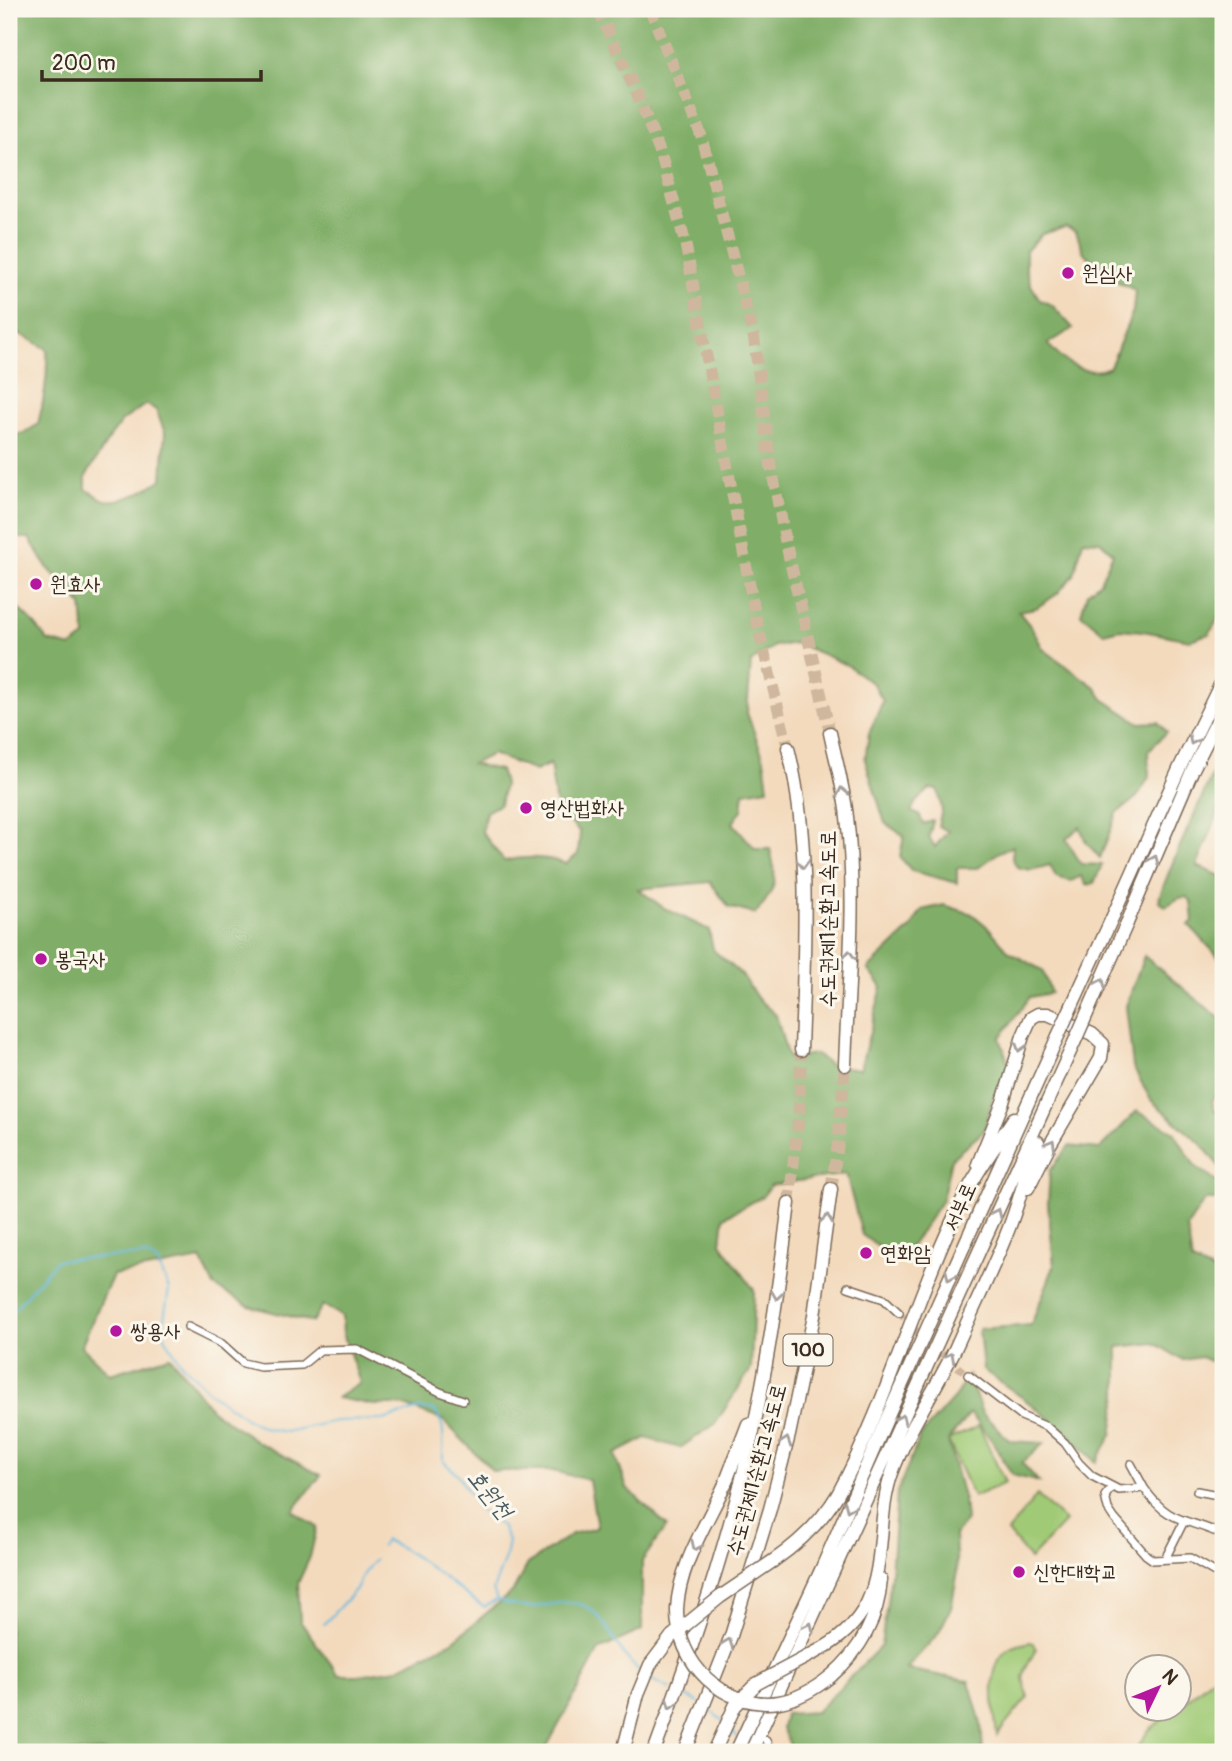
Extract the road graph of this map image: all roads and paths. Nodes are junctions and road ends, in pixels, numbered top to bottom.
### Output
1 (1223, 679) edge
2 (1223, 709) edge
3 (830, 733) tunnel mouth
4 (788, 748) tunnel mouth
5 (801, 1050) tunnel mouth
6 (845, 1065) tunnel mouth
7 (1037, 1082) junction
8 (1048, 1097) junction
9 (831, 1189) tunnel mouth
10 (966, 1193) junction
11 (789, 1203) tunnel mouth
12 (1009, 1227) junction
13 (848, 1287) dead end
14 (899, 1313) tunnel mouth
15 (188, 1327) dead end
16 (968, 1375) tunnel mouth
17 (760, 1395) junction
18 (463, 1400) dead end
19 (1131, 1464) dead end
20 (1112, 1487) junction
21 (1144, 1488) junction
22 (1197, 1491) dead end
23 (1223, 1496) edge
24 (1184, 1521) junction
25 (882, 1525) junction
26 (1223, 1535) edge
27 (1166, 1559) junction
28 (1223, 1577) edge
29 (766, 1740) dead end
30 (621, 1752) edge
31 (654, 1752) edge
32 (685, 1752) edge
33 (713, 1752) edge
34 (736, 1752) edge
35 (751, 1752) edge
36 (770, 1752) edge

1 -> 7 highway, 서부로, bridge
8 -> 2 highway, 서부로, bridge
6 -> 3 highway, 수도권제1순환고속도로
4 -> 5 highway, 수도권제1순환고속도로
7 - 10 highway
7 -> 34 highway, 서부로
8 - 12 highway
35 -> 8 highway, 서부로
32 -> 9 highway, 수도권제1순환고속도로 / 100, bridge
12 -> 10 highway
10 - 30 highway, bridge
11 -> 17 highway, 수도권제1순환고속도로 / 100
25 -> 12 highway
13 - 14 street
15 - 18 street
16 - 20 street
17 -> 25 highway, bridge
17 -> 31 highway, 수도권제1순환고속도로 / 100, bridge
19 - 21 street
20 - 21 street
20 - 27 street
21 - 24 street
22 - 23 street
24 - 26 street
24 - 27 street
25 - 33 highway, bridge
27 - 28 street
29 - 36 street

